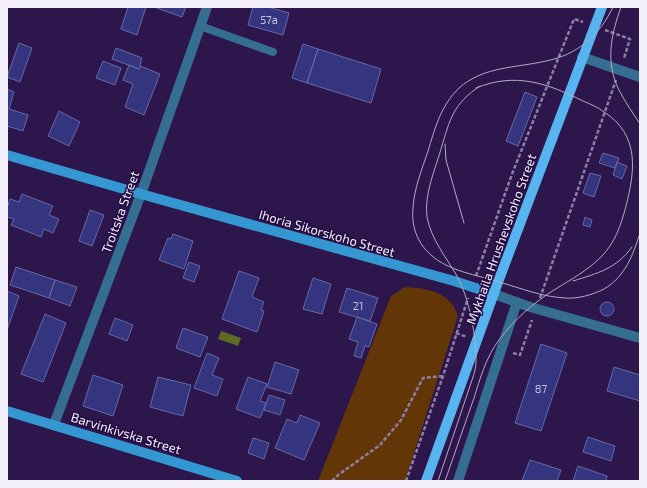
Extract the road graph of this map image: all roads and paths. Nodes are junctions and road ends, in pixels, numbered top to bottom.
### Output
1 (207, 7) edge
2 (602, 7) edge
3 (574, 19) dead end
4 (200, 26) junction
5 (630, 40) dead end
6 (273, 52) dead end
7 (582, 57) junction
8 (620, 71) junction
9 (640, 77) edge
10 (7, 155) edge
11 (141, 194) junction
12 (472, 287) junction
13 (494, 294) junction
14 (517, 302) junction
15 (536, 308) junction
16 (456, 334) junction
17 (640, 338) edge
18 (477, 341) junction
19 (502, 349) junction
20 (443, 376) junction
21 (7, 411) edge
22 (54, 424) junction
23 (231, 480) edge
24 (332, 481) edge
25 (406, 481) edge
26 (426, 481) edge
27 (458, 481) edge

1 - 4 street, Troitska Street
2 - 7 main road, Mykhaila Hrushevskoho Street
3 - 12 path
4 - 6 lane
4 - 11 street, Troitska Street
5 - 8 path
7 - 8 street
7 - 13 main road, Mykhaila Hrushevskoho Street
8 - 9 street
8 - 15 path
10 - 11 street, Ihoria Sikorskoho Street
11 - 12 street, Ihoria Sikorskoho Street
11 - 22 street, Troitska Street
12 - 13 street, Ihoria Sikorskoho Street
12 - 16 path
13 - 14 street, Ihoria Sikorskoho Street
13 - 18 main road, Mykhaila Hrushevskoho Street
14 - 15 street, Ihoria Sikorskoho Street
14 - 19 street
15 - 17 street, Ihoria Sikorskoho Street
15 - 19 path
16 - 18 path
16 - 20 path
18 - 26 main road, Mykhaila Hrushevskoho Street
19 - 27 street
20 - 24 path
20 - 25 path
21 - 22 street, Barvinkivska Street
22 - 23 street, Barvinkivska Street

